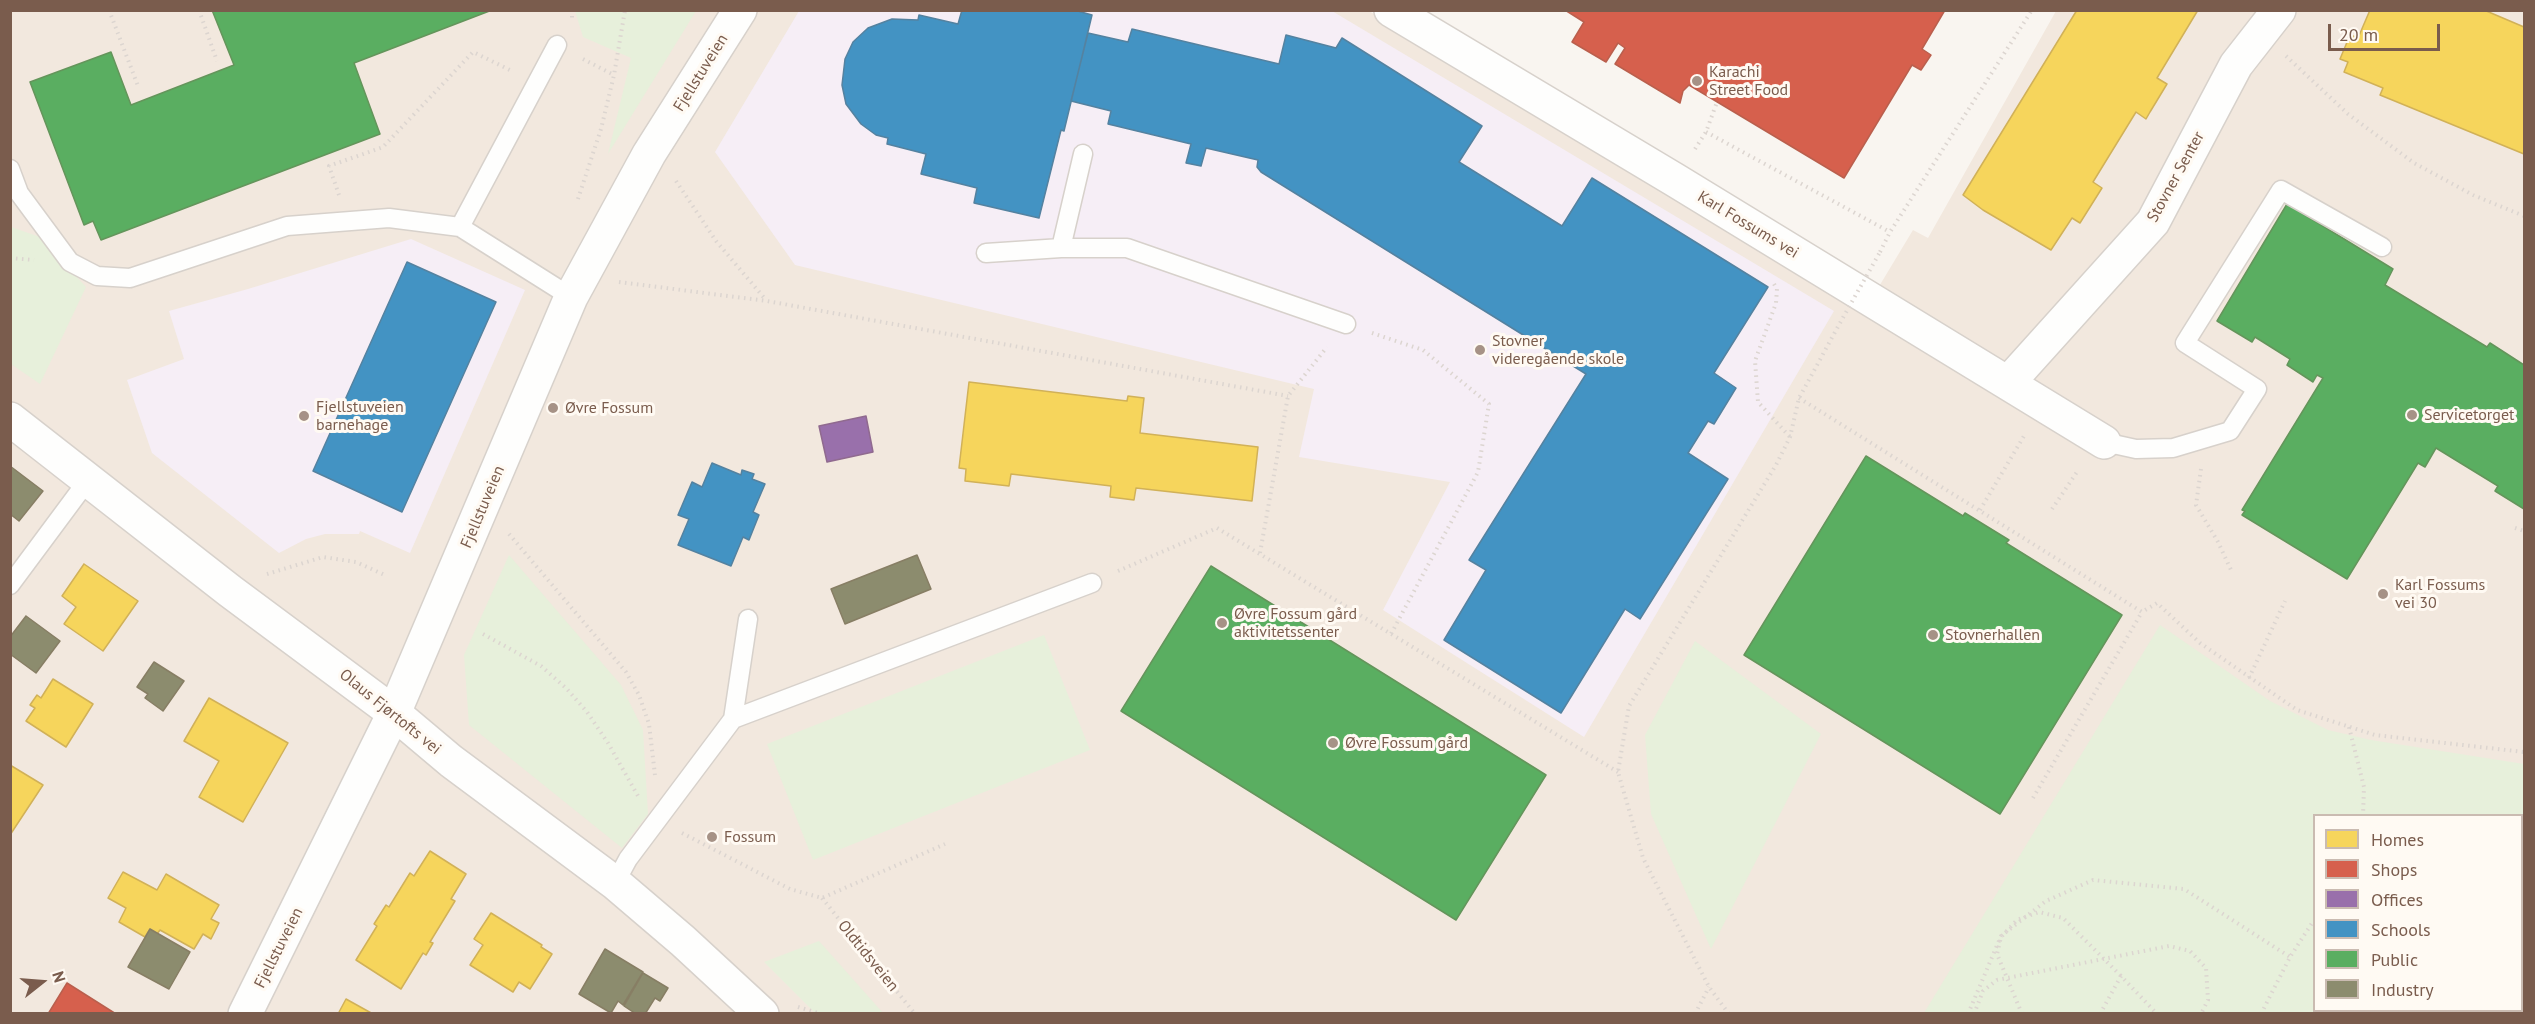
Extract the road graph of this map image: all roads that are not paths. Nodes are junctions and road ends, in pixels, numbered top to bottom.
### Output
1 (740, 10) edge
2 (1391, 10) edge
3 (2270, 22) edge
4 (557, 45) road end
5 (1083, 154) dead end
6 (10, 169) edge
7 (460, 228) junction
8 (2382, 247) dead end
9 (1061, 248) junction
10 (986, 253) dead end
11 (571, 297) junction
12 (1346, 324) road end
13 (2008, 384) junction
14 (10, 419) edge
15 (2104, 442) joint
16 (88, 480) junction
17 (1092, 583) road end
18 (10, 585) edge
19 (748, 619) dead end
20 (394, 713) junction
21 (733, 719) junction
22 (615, 882) junction
23 (245, 1014) edge
24 (762, 1014) edge

1 - 11 street, Fjellstuveien
2 - 13 street, Karl Fossums vei
3 - 13 street, Stovner Senter
4 - 7 lane
5 - 9 lane
6 - 7 lane
7 - 11 lane
8 - 15 lane
9 - 10 lane
9 - 12 lane
11 - 20 street, Fjellstuveien
13 - 15 street, Karl Fossums vei
14 - 16 street, Olaus Fjørtofts vei
16 - 18 lane
16 - 20 street, Olaus Fjørtofts vei
17 - 21 lane
19 - 21 lane
20 - 22 street, Olaus Fjørtofts vei
20 - 23 street, Fjellstuveien
21 - 22 lane
22 - 24 street, Olaus Fjørtofts vei

